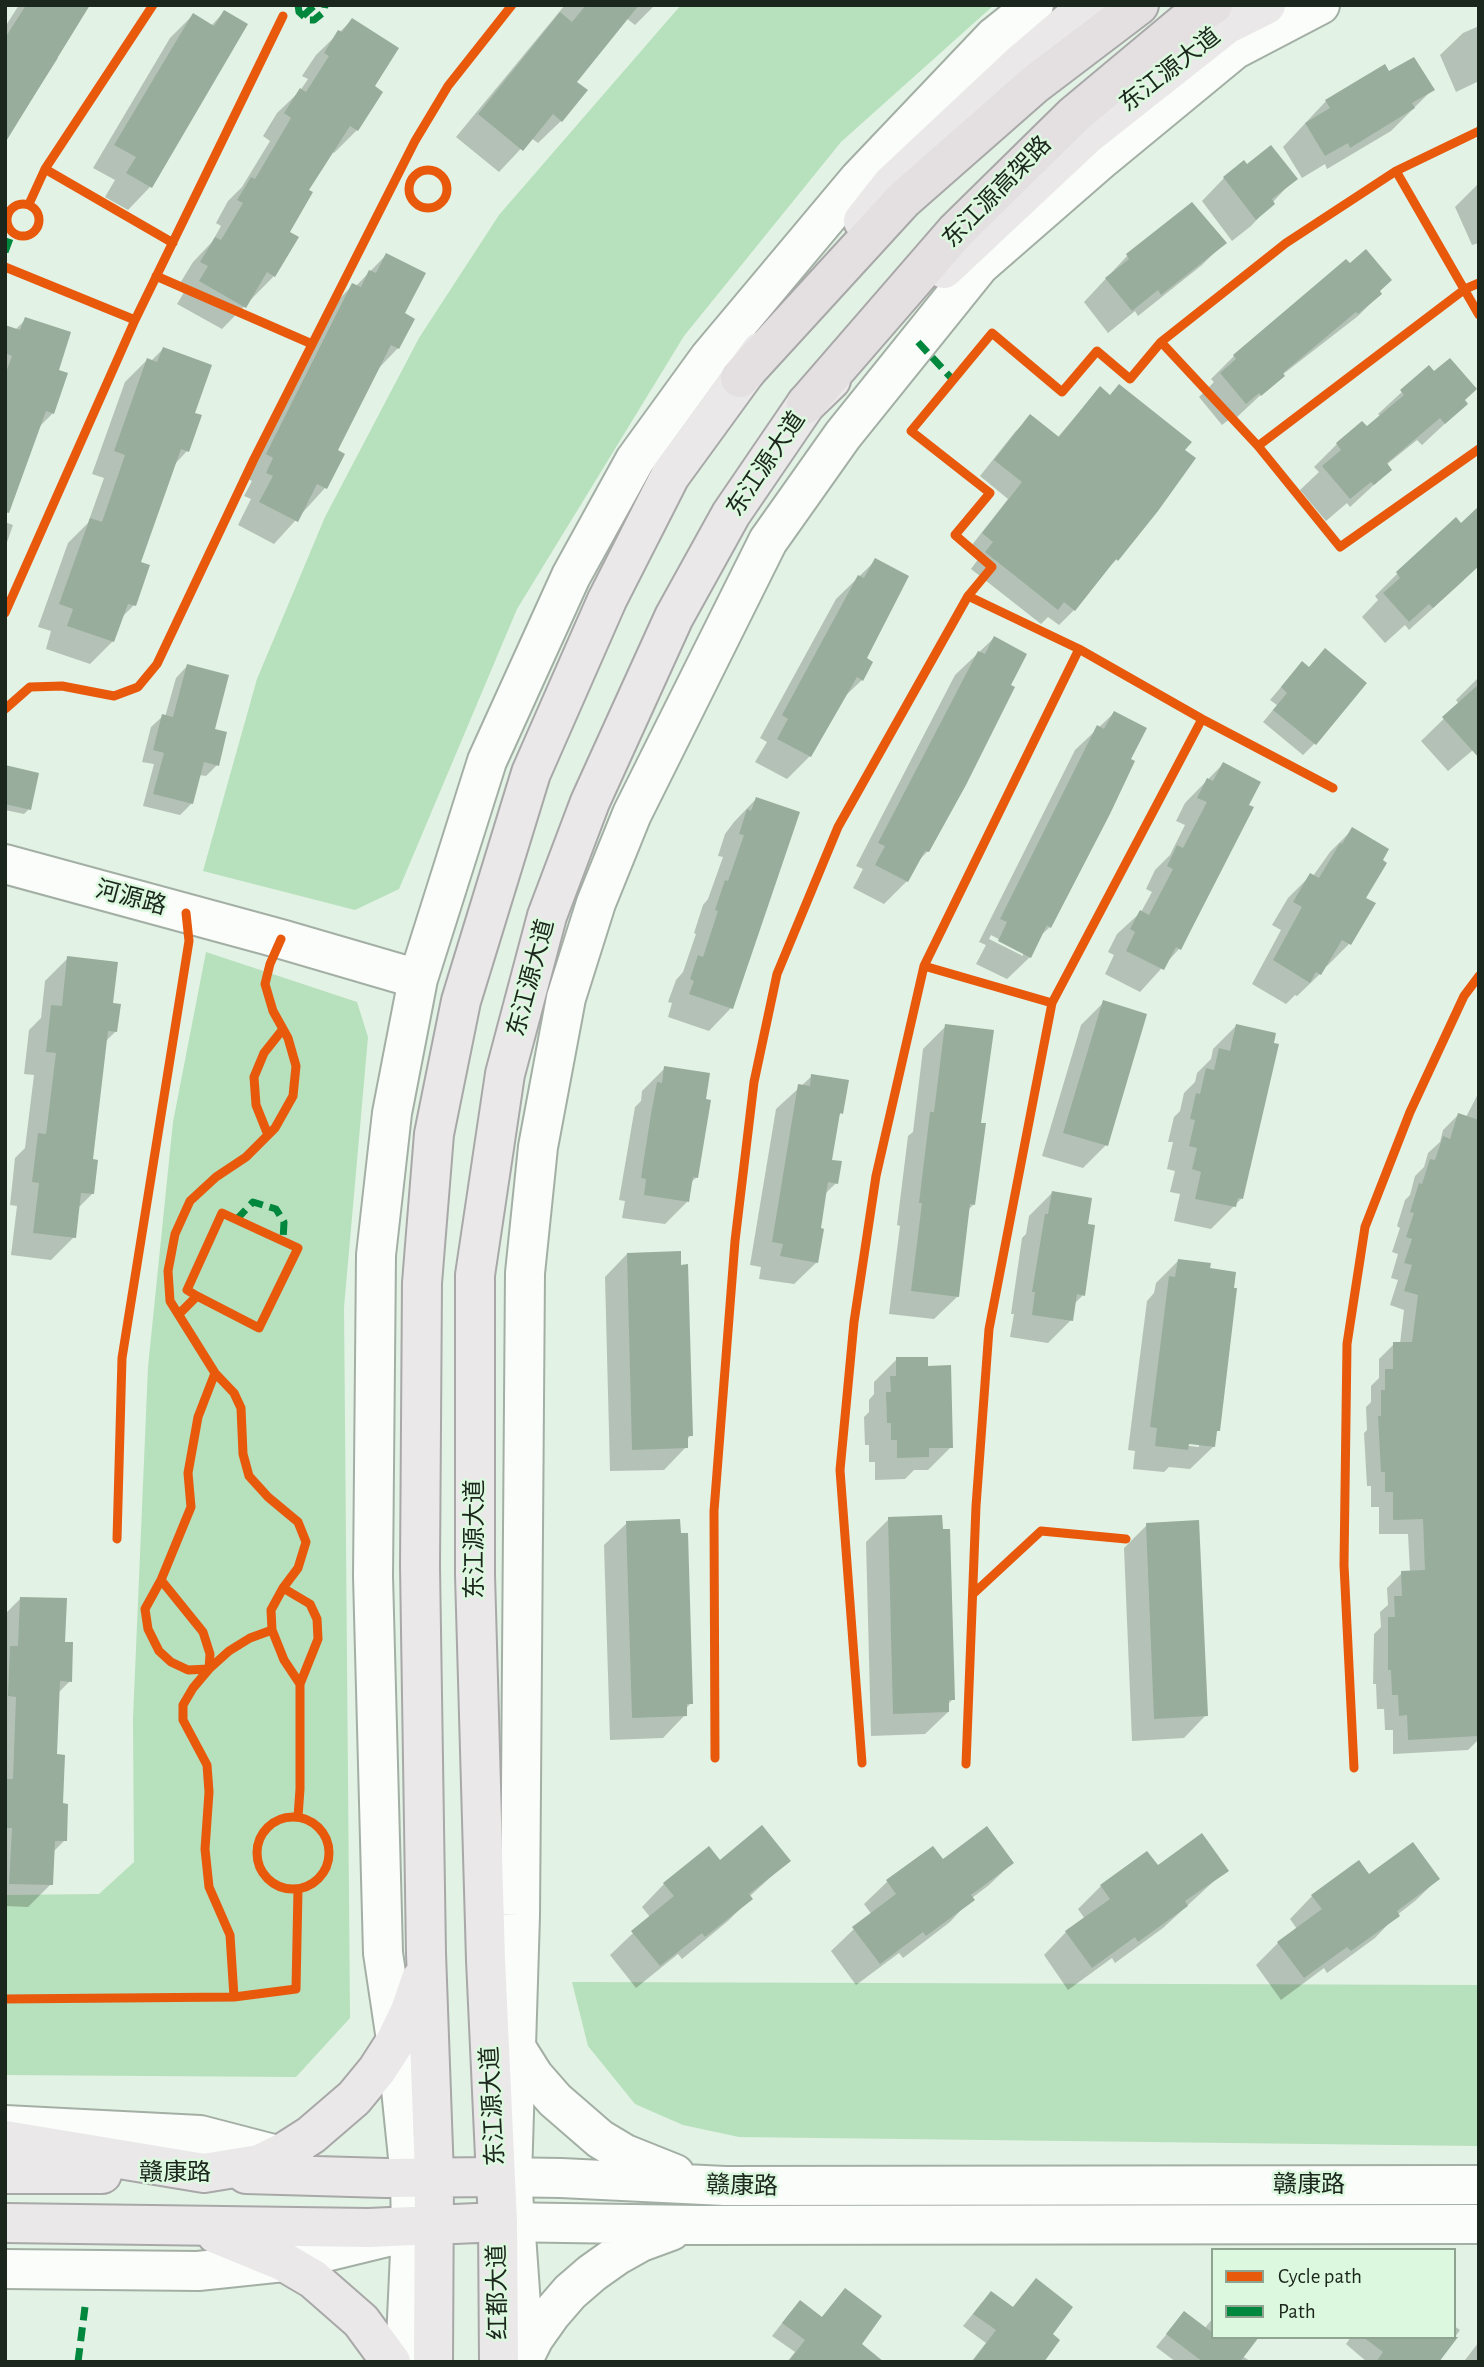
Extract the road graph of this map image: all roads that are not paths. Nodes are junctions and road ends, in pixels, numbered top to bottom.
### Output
1 (1034, 5) edge
2 (1088, 5) edge
3 (1139, 5) edge
4 (1213, 5) edge
5 (1266, 5) edge
6 (1320, 5) edge
7 (740, 378) junction
8 (806, 404) junction
9 (5, 864) edge
10 (418, 979) junction
11 (426, 1953) junction
12 (486, 1960) junction
13 (396, 2040) junction
14 (515, 2045) junction
15 (5, 2125) edge
16 (5, 2140) edge
17 (277, 2155) junction
18 (204, 2173) junction
19 (5, 2174) edge
20 (418, 2176) junction
21 (504, 2177) junction
22 (1479, 2185) edge
23 (725, 2186) junction
24 (5, 2223) edge
25 (506, 2223) junction
26 (1479, 2224) edge
27 (196, 2225) junction
28 (697, 2225) junction
29 (419, 2227) junction
30 (5, 2245) edge
31 (284, 2262) junction
32 (5, 2270) edge
33 (518, 2360) edge
34 (391, 2362) edge
35 (405, 2362) edge
36 (433, 2362) edge

1 - 10 street
2 - 7 main road
3 - 7 highway, 东江源高架路
4 - 8 highway, 东江源高架路
5 - 8 main road, 东江源大道
6 - 14 street
7 - 11 main road
8 - 12 main road, 东江源大道
9 - 10 street, 河源路
10 - 13 street
11 - 13 main road
11 - 20 main road
12 - 14 street
12 - 21 main road, 东江源大道
13 - 17 main road
13 - 20 street
14 - 21 street
14 - 23 street
15 - 17 street
16 - 18 main road
17 - 18 main road
17 - 20 street
18 - 19 main road, 赣康路
18 - 20 main road, 赣康路
20 - 21 main road, 赣康路
20 - 29 street
21 - 23 street, 赣康路
21 - 25 main road, 东江源大道
22 - 23 street, 赣康路
24 - 27 main road, 赣康路
25 - 28 street, 赣康路
25 - 29 main road, 赣康路
25 - 33 main road, 红都大道
26 - 28 street, 赣康路
27 - 29 main road, 赣康路
27 - 30 main road
27 - 31 main road
28 - 33 street
29 - 31 street
29 - 35 street
29 - 36 main road
31 - 32 street
31 - 34 main road

